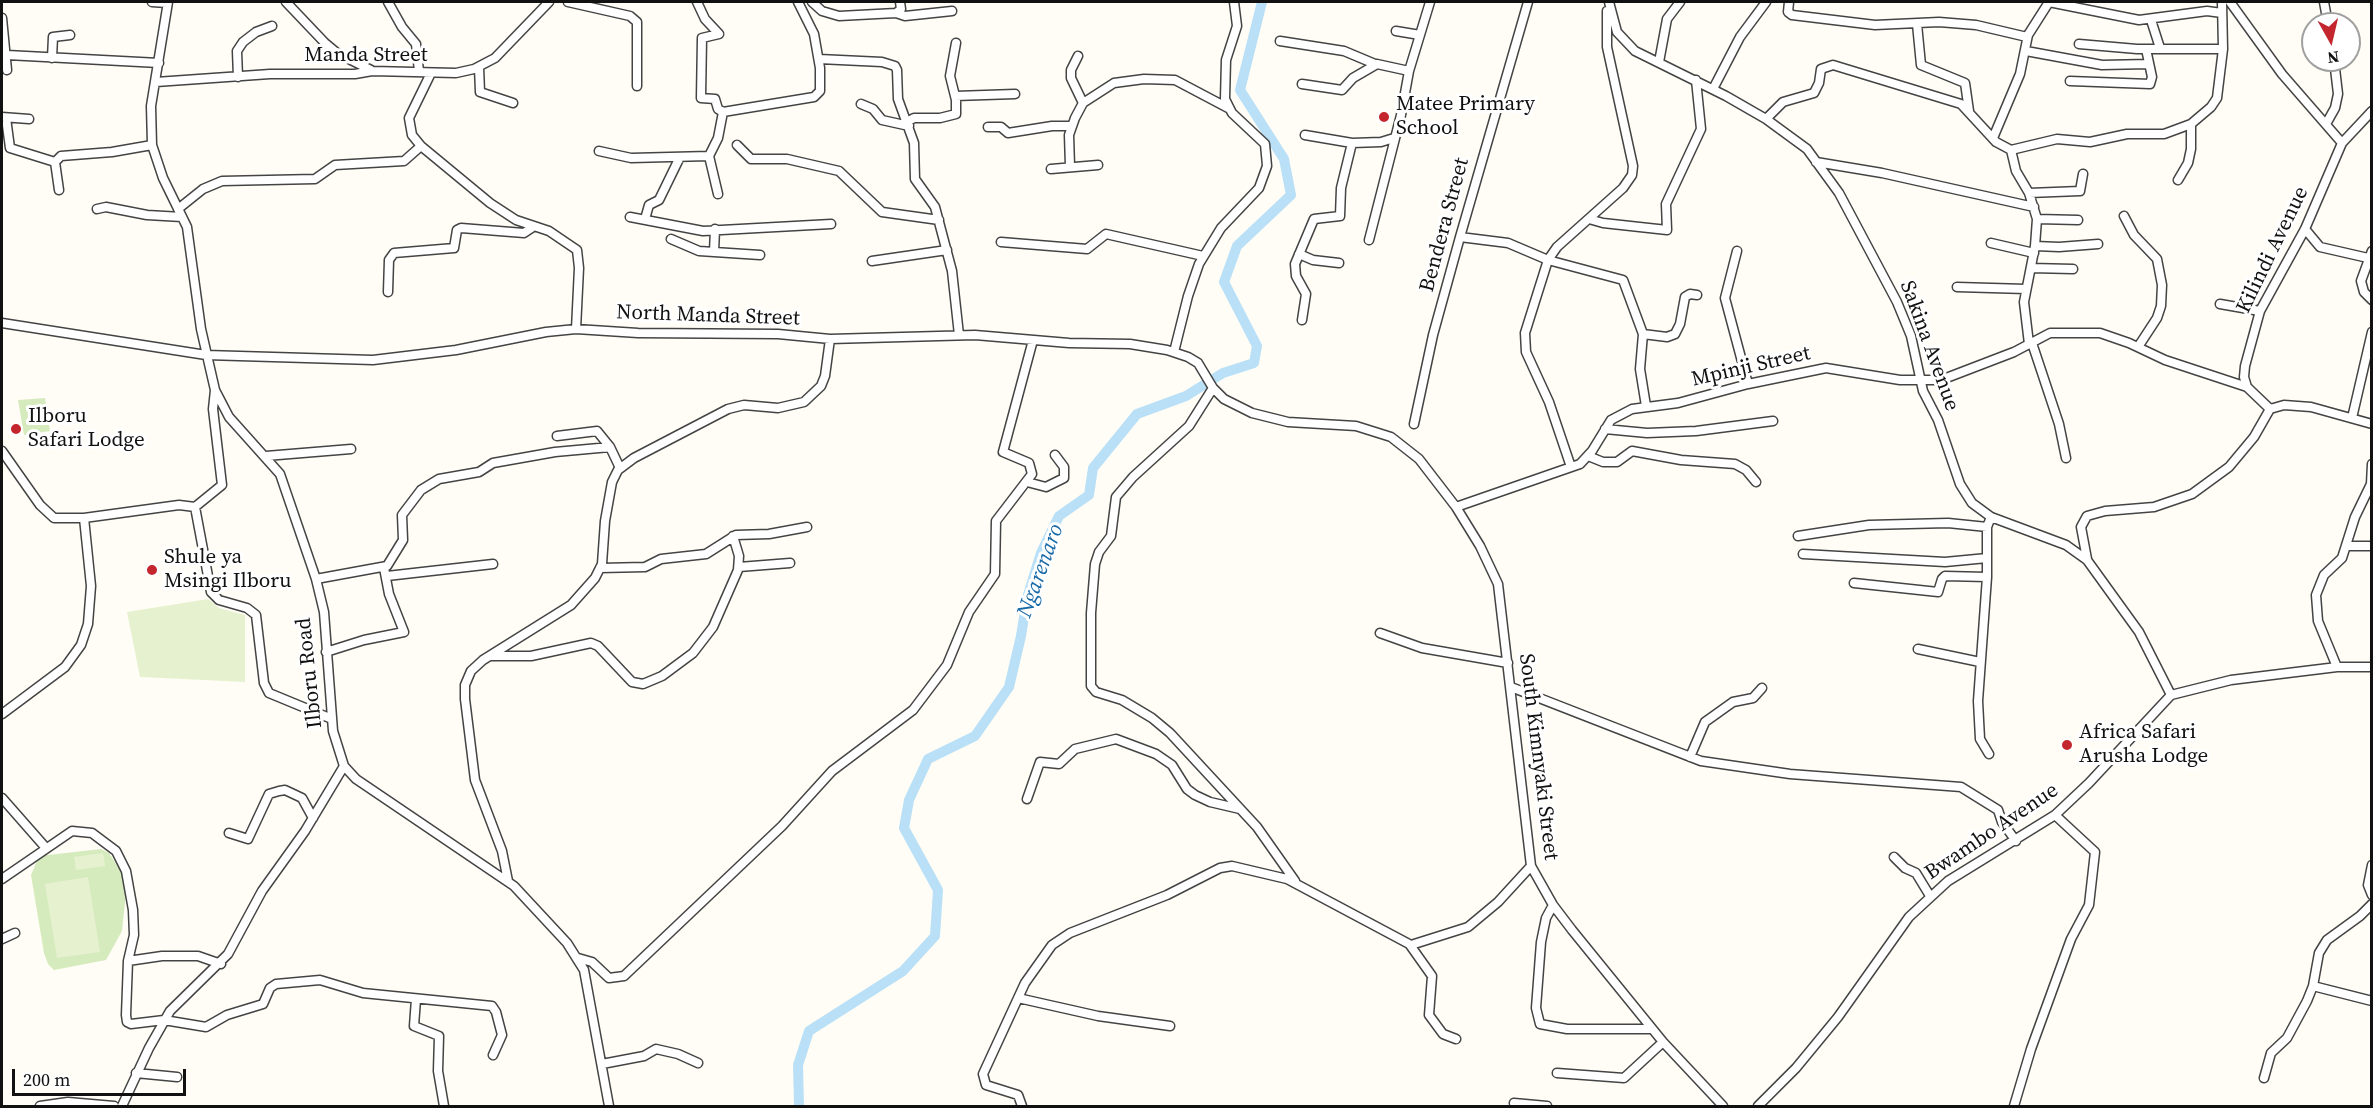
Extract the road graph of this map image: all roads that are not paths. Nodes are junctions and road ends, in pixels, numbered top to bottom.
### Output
1 (152, 2) edge
2 (168, 2) edge
3 (286, 2) edge
4 (388, 2) edge
5 (549, 2) edge
6 (568, 2) edge
7 (697, 2) edge
8 (798, 2) edge
9 (812, 2) edge
10 (900, 2) edge
11 (1234, 2) edge
12 (1430, 2) edge
13 (1528, 2) edge
14 (1680, 2) edge
15 (1766, 2) edge
16 (1789, 2) edge
17 (2049, 2) edge
18 (2222, 2) edge
19 (2230, 2) edge
20 (1609, 4) edge
21 (952, 11) dead end
22 (896, 13) junction
23 (2222, 13) junction
24 (2, 18) edge
25 (2151, 20) junction
26 (1917, 24) junction
27 (272, 26) dead end
28 (1396, 31) dead end
29 (70, 35) dead end
30 (1420, 35) junction
31 (2027, 37) junction
32 (1280, 41) dead end
33 (956, 43) dead end
34 (2079, 44) dead end
35 (2160, 48) junction
36 (2146, 49) junction
37 (2223, 49) junction
38 (2026, 51) junction
39 (7, 55) junction
40 (1078, 56) dead end
41 (52, 58) junction
42 (819, 59) junction
43 (1659, 62) junction
44 (159, 63) junction
45 (1375, 64) junction
46 (2149, 64) junction
47 (479, 67) junction
48 (7, 70) dead end
49 (372, 71) junction
50 (419, 71) junction
51 (1409, 71) junction
52 (2335, 72) edge
53 (430, 75) junction
54 (238, 77) junction
55 (1696, 80) junction
56 (2070, 81) dead end
57 (156, 82) junction
58 (1302, 84) dead end
59 (637, 86) dead end
60 (1713, 89) junction
61 (1015, 94) dead end
62 (955, 96) junction
63 (513, 103) dead end
64 (1083, 103) junction
65 (861, 104) dead end
66 (1228, 108) junction
67 (1969, 111) junction
68 (2372, 111) edge
69 (723, 112) junction
70 (4, 117) edge
71 (29, 119) dead end
72 (1766, 119) junction
73 (908, 124) junction
74 (2191, 124) junction
75 (2326, 124) junction
76 (1071, 126) junction
77 (988, 127) dead end
78 (1305, 135) dead end
79 (1394, 138) junction
80 (1993, 138) junction
81 (2342, 142) junction
82 (1352, 143) junction
83 (152, 145) junction
84 (737, 145) dead end
85 (421, 146) junction
86 (2011, 150) junction
87 (599, 151) dead end
88 (709, 156) junction
89 (679, 159) junction
90 (56, 162) junction
91 (1816, 162) junction
92 (1098, 165) dead end
93 (1070, 166) junction
94 (1050, 169) dead end
95 (2083, 174) dead end
96 (2178, 180) dead end
97 (59, 190) dead end
98 (718, 194) dead end
99 (2029, 194) junction
100 (2034, 207) junction
101 (97, 209) dead end
102 (180, 213) junction
103 (2124, 216) dead end
104 (630, 217) dead end
105 (645, 219) junction
106 (1589, 219) junction
107 (2037, 219) junction
108 (939, 220) junction
109 (2078, 220) dead end
110 (831, 224) dead end
111 (533, 227) junction
112 (715, 229) junction
113 (2305, 229) junction
114 (1460, 237) junction
115 (671, 239) dead end
116 (1369, 240) dead end
117 (1001, 242) dead end
118 (1990, 243) dead end
119 (2098, 244) dead end
120 (947, 250) junction
121 (1737, 250) dead end
122 (2035, 250) junction
123 (714, 252) junction
124 (1299, 254) junction
125 (2370, 254) edge
126 (760, 255) dead end
127 (1203, 256) junction
128 (1548, 260) junction
129 (872, 261) dead end
130 (1339, 263) dead end
131 (2031, 268) junction
132 (2073, 269) dead end
133 (1958, 287) dead end
134 (2026, 289) junction
135 (388, 292) dead end
136 (1697, 295) dead end
137 (2372, 300) edge
138 (2220, 304) dead end
139 (2260, 311) junction
140 (1302, 320) dead end
141 (2, 323) edge
142 (576, 329) junction
143 (2372, 332) edge
144 (1643, 334) junction
145 (958, 335) junction
146 (830, 339) junction
147 (1033, 340) junction
148 (2030, 343) junction
149 (2369, 344) edge
150 (2138, 347) junction
151 (1174, 352) junction
152 (206, 355) junction
153 (1920, 381) junction
154 (1748, 384) junction
155 (2247, 387) junction
156 (1213, 388) junction
157 (215, 390) junction
158 (1646, 406) junction
159 (2270, 409) junction
160 (2352, 417) junction
161 (1773, 421) dead end
162 (1414, 424) dead end
163 (2372, 424) edge
164 (1605, 429) junction
165 (556, 436) dead end
166 (610, 447) junction
167 (351, 449) dead end
168 (2, 452) edge
169 (1055, 455) dead end
170 (266, 456) junction
171 (1588, 456) junction
172 (2066, 458) dead end
173 (2372, 464) edge
174 (1571, 467) junction
175 (620, 468) junction
176 (1027, 482) junction
177 (1756, 482) dead end
178 (2371, 484) edge
179 (1453, 505) junction
180 (195, 507) junction
181 (1991, 517) junction
182 (84, 519) junction
183 (1987, 526) junction
184 (807, 527) dead end
185 (733, 536) junction
186 (1798, 536) dead end
187 (2347, 546) junction
188 (2372, 546) edge
189 (1803, 554) dead end
190 (1987, 558) junction
191 (2087, 560) junction
192 (790, 562) dead end
193 (493, 564) dead end
194 (739, 567) junction
195 (600, 568) junction
196 (386, 572) junction
197 (1987, 577) junction
198 (316, 579) junction
199 (1854, 582) dead end
200 (1380, 633) dead end
201 (1918, 649) dead end
202 (326, 652) junction
203 (490, 656) junction
204 (1980, 662) junction
205 (1508, 663) junction
206 (2337, 667) junction
207 (2372, 667) edge
208 (1511, 687) junction
209 (1762, 688) dead end
210 (2171, 695) junction
211 (2, 714) edge
212 (332, 719) junction
213 (1989, 754) dead end
214 (1690, 758) junction
215 (344, 766) junction
216 (2, 798) edge
217 (1027, 799) dead end
218 (1240, 810) junction
219 (2055, 815) junction
220 (313, 818) junction
221 (229, 833) dead end
222 (2016, 841) junction
223 (46, 848) junction
224 (1894, 857) dead end
225 (2372, 865) edge
226 (1531, 867) junction
227 (2, 879) edge
228 (508, 881) junction
229 (1297, 884) junction
230 (2372, 895) edge
231 (1930, 896) junction
232 (2372, 904) edge
233 (1553, 905) junction
234 (15, 933) dead end
235 (2, 939) edge
236 (1410, 945) junction
237 (578, 958) junction
238 (128, 961) junction
239 (221, 964) junction
240 (2313, 986) junction
241 (1018, 998) junction
242 (416, 999) junction
243 (2372, 1001) edge
244 (164, 1020) junction
245 (1170, 1026) dead end
246 (1652, 1029) junction
247 (1456, 1039) dead end
248 (1663, 1042) junction
249 (493, 1055) dead end
250 (698, 1063) dead end
251 (602, 1064) junction
252 (136, 1073) junction
253 (1557, 1073) dead end
254 (177, 1077) dead end
255 (2264, 1078) dead end
256 (1514, 1103) dead end
257 (40, 1107) edge
258 (114, 1107) edge
259 (122, 1107) edge
260 (444, 1107) edge
261 (609, 1107) edge
262 (1022, 1107) edge
263 (1548, 1107) edge
264 (1723, 1107) edge
265 (1758, 1107) edge
266 (2014, 1107) edge

1 - 2 street
2 - 44 street
3 - 49 street
4 - 50 street
5 - 47 street, Manda Street
6 - 59 street
7 - 69 street
8 - 42 street
9 - 22 street
10 - 22 street
11 - 66 street
12 - 30 street
13 - 114 street, Bendera Street
14 - 43 street
15 - 60 street
16 - 26 street
17 - 25 street
17 - 31 street
18 - 23 street
19 - 75 street
20 - 43 street, Sakina Avenue
20 - 106 street
21 - 22 street
23 - 25 street
23 - 37 street
24 - 39 street
25 - 35 street
26 - 31 street
26 - 67 street
27 - 54 street
28 - 30 street
29 - 41 street
30 - 51 street
31 - 38 street
32 - 45 street
33 - 62 street
34 - 36 street
35 - 36 street
35 - 37 street
36 - 46 street
37 - 74 street
38 - 46 street
38 - 80 street
39 - 41 street
39 - 48 street
40 - 64 street
41 - 44 street
42 - 69 street
42 - 73 street
43 - 55 street, Sakina Avenue
44 - 57 street
45 - 51 street
45 - 58 street
46 - 56 street
47 - 53 street, Manda Street
47 - 63 street
49 - 50 street, Manda Street
49 - 54 street, Manda Street
50 - 53 street, Manda Street
51 - 79 street
52 - 75 street
53 - 85 street
54 - 57 street, Manda Street
55 - 60 street, Sakina Avenue
55 - 106 street
57 - 83 street
60 - 72 street, Sakina Avenue
61 - 62 street
62 - 73 street
64 - 66 street
64 - 76 street
65 - 73 street
66 - 127 street
67 - 72 street
67 - 80 street
68 - 81 street, Kilindi Avenue
69 - 88 street
70 - 71 street
70 - 90 street
72 - 91 street, Sakina Avenue
73 - 108 street
74 - 86 street
74 - 96 street
75 - 81 street
76 - 77 street
76 - 93 street
78 - 82 street
79 - 82 street
79 - 116 street
80 - 86 street
81 - 113 street, Kilindi Avenue
82 - 124 street
83 - 90 street
83 - 102 street, Ilboru Road
84 - 108 street
85 - 102 street
85 - 111 street
86 - 99 street
87 - 89 street
88 - 89 street
88 - 98 street
89 - 105 street
90 - 97 street
91 - 100 street
91 - 153 street, Sakina Avenue
92 - 93 street
93 - 94 street
95 - 99 street
99 - 100 street
100 - 107 street
101 - 102 street
102 - 152 street, Ilboru Road
103 - 150 street
104 - 105 street
105 - 112 street
106 - 128 street
107 - 109 street
107 - 122 street
108 - 120 street
110 - 112 street
111 - 135 street
111 - 142 street
112 - 123 street
113 - 125 street
113 - 139 street, Kilindi Avenue
114 - 128 street
114 - 162 street, Bendera Street
115 - 123 street
117 - 127 street
118 - 122 street
119 - 122 street
120 - 129 street
120 - 145 street
121 - 154 street
122 - 131 street
123 - 126 street
124 - 130 street
124 - 140 street
125 - 137 street
127 - 151 street
128 - 144 street
128 - 174 street
131 - 132 street
131 - 134 street
133 - 134 street
134 - 148 street
136 - 144 street
138 - 139 street
139 - 155 street, Kilindi Avenue
141 - 152 street
142 - 146 street, North Manda Street
142 - 152 street, North Manda Street
143 - 149 street
144 - 158 street
145 - 146 street, North Manda Street
145 - 147 street, North Manda Street
146 - 175 street
147 - 151 street, North Manda Street
147 - 176 street
148 - 150 street, Mpinji Street
148 - 153 street, Mpinji Street
148 - 172 street
149 - 160 street
150 - 155 street, Mpinji Street
151 - 156 street, North Manda Street
152 - 157 street, Ilboru Road
153 - 154 street, Mpinji Street
153 - 181 street, Sakina Avenue
154 - 158 street, Mpinji Street
155 - 159 street
156 - 179 street
156 - 218 street
157 - 170 street, Ilboru Road
157 - 180 street
158 - 164 street, Mpinji Street
159 - 160 street
159 - 191 street
160 - 163 street
161 - 164 street
164 - 171 street, Mpinji Street
165 - 166 street
166 - 175 street
166 - 196 street
167 - 170 street
168 - 182 street
169 - 176 street
170 - 198 street, Ilboru Road
171 - 174 street, Mpinji Street
171 - 177 street
173 - 178 street
174 - 179 street, Mpinji Street
175 - 195 street
176 - 237 street
178 - 187 street
179 - 205 street, South Kimnyaki Street
180 - 182 street
180 - 212 street
181 - 183 street
181 - 191 street, Sakina Avenue
182 - 211 street
183 - 186 street
183 - 190 street
184 - 185 street
185 - 194 street
185 - 195 street
187 - 188 street
187 - 206 street
189 - 190 street
190 - 197 street
191 - 210 street, Sakina Avenue
192 - 194 street
193 - 196 street
194 - 203 street
195 - 203 street
196 - 198 street
196 - 202 street
197 - 199 street
197 - 204 street
198 - 202 street, Ilboru Road
200 - 205 street
201 - 204 street
202 - 212 street, Ilboru Road
203 - 228 street
204 - 213 street
205 - 208 street, South Kimnyaki Street
206 - 207 street
206 - 210 street
208 - 214 street
208 - 226 street, South Kimnyaki Street
209 - 214 street
210 - 219 street, Bwambo Avenue
212 - 215 street, Ilboru Road
214 - 222 street
215 - 220 street
215 - 228 street
216 - 223 street
217 - 218 street
218 - 229 street
219 - 222 street, Bwambo Avenue
219 - 266 street
220 - 221 street
220 - 239 street
222 - 231 street, Bwambo Avenue
223 - 227 street
223 - 238 street
224 - 231 street
225 - 230 street
226 - 233 street, South Kimnyaki Street
226 - 236 street
228 - 237 street
229 - 236 street
229 - 241 street
231 - 265 street, Bwambo Avenue
232 - 240 street
233 - 246 street, South Kimnyaki Street
233 - 246 street
234 - 235 street
236 - 247 street
237 - 251 street
238 - 239 street
238 - 244 street
239 - 244 street
240 - 243 street
240 - 255 street
241 - 245 street
241 - 262 street
242 - 244 street
242 - 249 street
242 - 260 street
244 - 252 street
246 - 248 street, South Kimnyaki Street
248 - 253 street
248 - 264 street, South Kimnyaki Street
250 - 251 street
251 - 261 street
252 - 254 street
252 - 259 street
256 - 263 street
257 - 258 street

